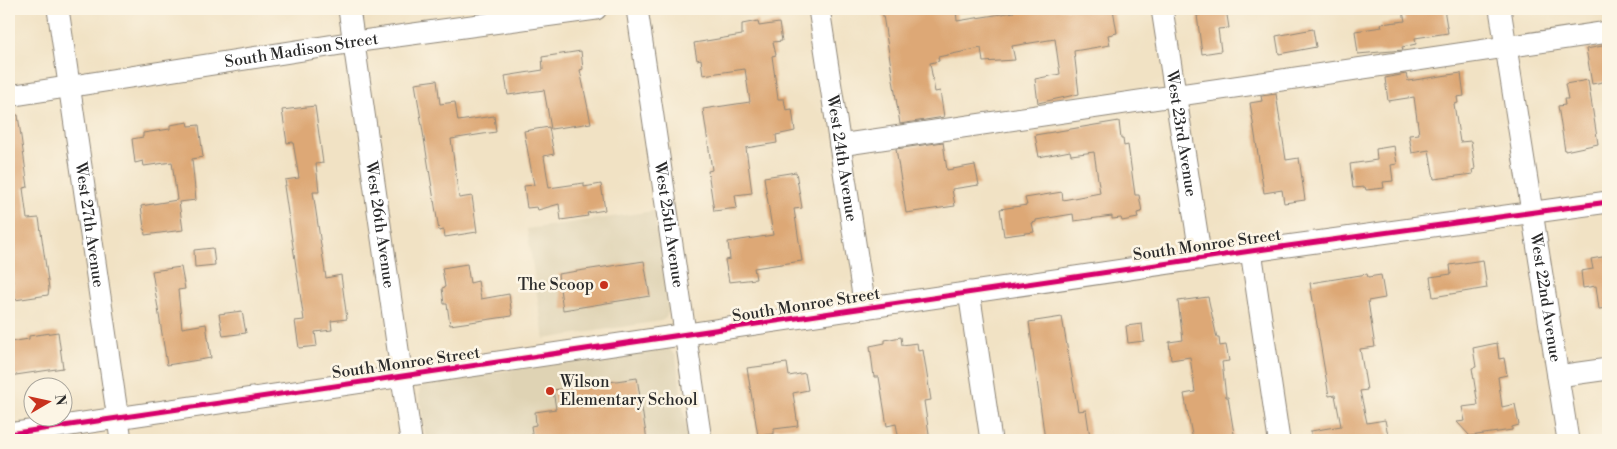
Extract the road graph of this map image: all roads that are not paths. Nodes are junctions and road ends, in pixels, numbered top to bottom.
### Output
1 (58, 9) edge
2 (349, 9) edge
3 (596, 9) edge
4 (637, 9) edge
5 (819, 9) edge
6 (1162, 9) edge
7 (1500, 9) edge
8 (1608, 32) edge
9 (354, 42) junction
10 (1506, 48) junction
11 (70, 87) junction
12 (9, 96) edge
13 (1175, 96) junction
14 (840, 145) junction
15 (1608, 202) edge
16 (1533, 214) junction
17 (1251, 251) junction
18 (1201, 259) junction
19 (969, 292) junction
20 (865, 308) junction
21 (686, 335) junction
22 (1608, 369) edge
23 (402, 376) junction
24 (1558, 376) junction
25 (118, 419) junction
26 (9, 434) edge
27 (121, 440) edge
28 (411, 440) edge
29 (701, 440) edge
30 (991, 440) edge
31 (1280, 440) edge
32 (1568, 440) edge

1 - 11 street, West 27th Avenue
2 - 9 street, West 26th Avenue
3 - 9 street, South Madison Street
4 - 21 street, West 25th Avenue
5 - 14 street, West 24th Avenue
6 - 13 street, West 23rd Avenue
7 - 10 street, West 22nd Avenue
8 - 10 street
9 - 11 street, South Madison Street
9 - 23 street, West 26th Avenue
10 - 13 street
10 - 16 street, West 22nd Avenue
11 - 12 street, South Madison Street
11 - 25 street, West 27th Avenue
13 - 14 street
13 - 18 street, West 23rd Avenue
14 - 20 street, West 24th Avenue
15 - 16 street, South Monroe Street
16 - 17 street, South Monroe Street
16 - 24 street, West 22nd Avenue
17 - 18 street, South Monroe Street
17 - 31 street
18 - 19 street, South Monroe Street
19 - 20 street, South Monroe Street
19 - 30 street
20 - 21 street, South Monroe Street
21 - 23 street, South Monroe Street
21 - 29 street, West 25th Avenue
22 - 24 street
23 - 25 street, South Monroe Street
23 - 28 street, West 26th Avenue
24 - 32 street, West 22nd Avenue
25 - 26 street, South Monroe Street
25 - 27 street, West 27th Avenue

